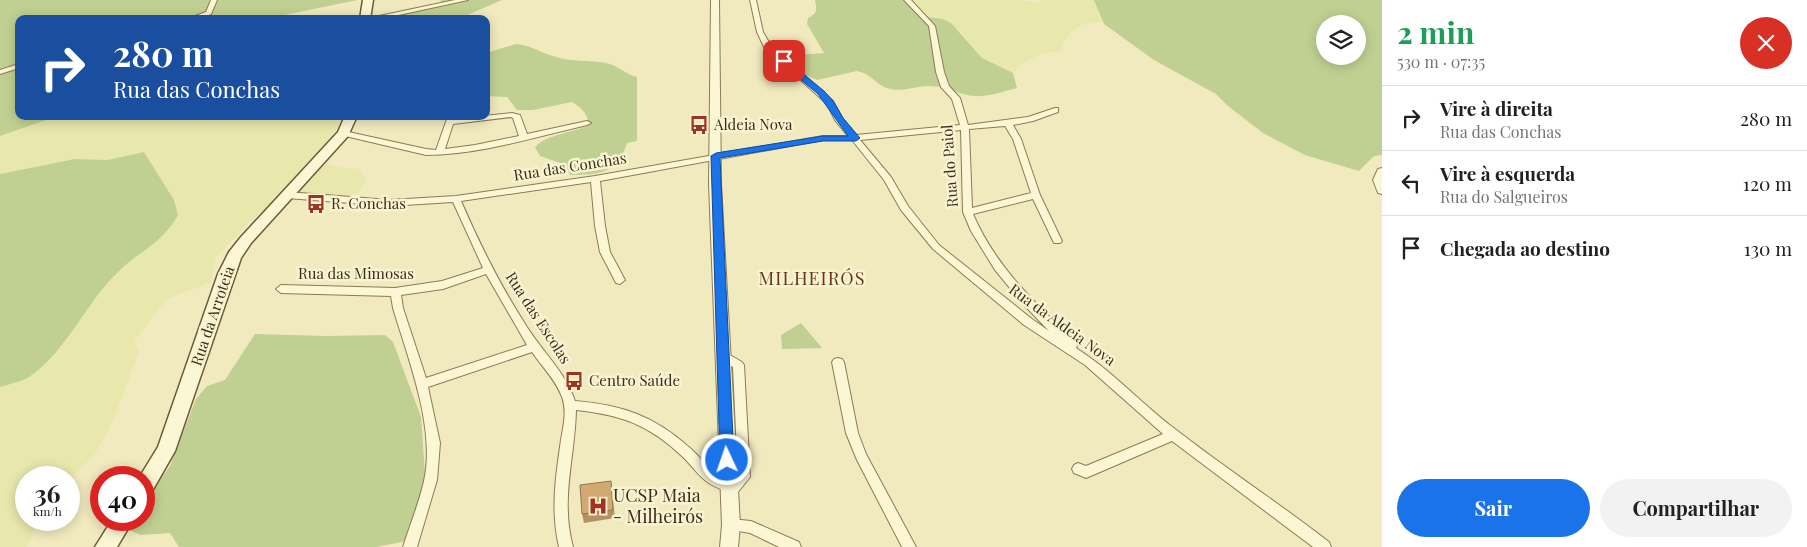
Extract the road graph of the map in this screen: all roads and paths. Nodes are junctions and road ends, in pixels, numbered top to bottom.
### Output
1 (214, 0) edge
2 (368, 0) edge
3 (405, 0) edge
4 (430, 0) edge
5 (465, 0) edge
6 (715, 0) edge
7 (753, 0) edge
8 (908, 0) edge
9 (417, 9) junction
10 (401, 12) junction
11 (203, 15) edge
12 (366, 15) edge
13 (386, 15) edge
14 (15, 67) edge
15 (0, 72) edge
16 (1055, 110) dead end
17 (490, 116) edge
18 (349, 120) edge
19 (451, 120) edge
20 (587, 123) dead end
21 (1008, 123) junction
22 (965, 128) junction
23 (344, 133) junction
24 (524, 137) junction
25 (856, 138) junction
26 (440, 153) junction
27 (716, 156) junction
28 (1382, 172) edge
29 (595, 179) junction
30 (1382, 190) edge
31 (287, 195) junction
32 (1036, 195) junction
33 (456, 199) junction
34 (968, 212) junction
35 (1057, 240) dead end
36 (488, 270) junction
37 (620, 280) dead end
38 (281, 289) dead end
39 (395, 292) junction
40 (534, 347) junction
41 (838, 362) dead end
42 (1089, 362) junction
43 (422, 384) junction
44 (570, 405) junction
45 (1173, 435) junction
46 (155, 469) edge
47 (1078, 469) dead end
48 (729, 490) junction
49 (730, 525) junction
50 (116, 531) edge
51 (105, 547) edge
52 (410, 547) edge
53 (566, 547) edge
54 (729, 547) edge
55 (794, 547) edge
56 (909, 547) edge
57 (1324, 547) edge

1 - 11 street
2 - 12 main road
3 - 10 street
4 - 9 street
5 - 9 street
6 - 27 street
7 - 25 street, Rua da Aldeia Nova
8 - 22 street, Rua do Paiol
9 - 10 street
10 - 13 street
14 - 15 street
16 - 21 street, Rua das Conchas
17 - 24 street
18 - 23 main road, Rua da Arroteia
19 - 26 street
20 - 24 street
21 - 22 street, Rua das Conchas
21 - 32 street
22 - 25 street, Rua das Conchas
22 - 34 street, Rua do Paiol
23 - 26 street
23 - 31 main road, Rua da Arroteia
24 - 26 street
25 - 27 street, Rua das Conchas
25 - 42 street, Rua da Aldeia Nova
27 - 29 street, Rua das Conchas
27 - 48 street
28 - 30 street
29 - 33 street, Rua das Conchas
29 - 37 street
31 - 33 street, Rua das Conchas
31 - 46 main road, Rua da Arroteia
32 - 34 street
32 - 35 street
33 - 36 street, Rua das Escolas
34 - 42 street, Rua do Paiol
36 - 39 street, Rua das Mimosas
36 - 40 street, Rua das Escolas
38 - 39 street, Rua das Mimosas
39 - 43 street
40 - 43 street
40 - 44 street, Rua das Escolas
41 - 56 street
42 - 45 street, Rua da Aldeia Nova
43 - 52 street
44 - 48 street
44 - 53 street, Rua das Escolas
45 - 47 street
45 - 57 street, Rua da Aldeia Nova
48 - 49 street
49 - 54 street
49 - 55 street
50 - 51 main road

